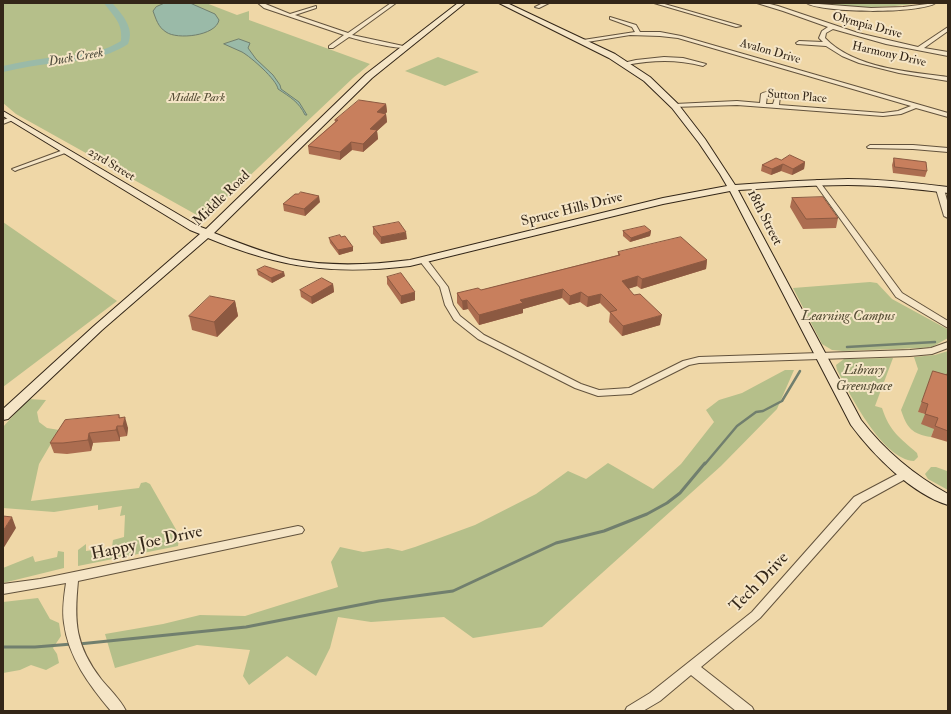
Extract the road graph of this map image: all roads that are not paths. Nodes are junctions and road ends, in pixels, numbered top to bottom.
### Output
1 (260, 3) edge
2 (394, 3) edge
3 (462, 3) edge
4 (502, 3) edge
5 (547, 3) edge
6 (656, 3) edge
7 (759, 3) edge
8 (808, 3) edge
9 (934, 3) edge
10 (537, 7) dead end
11 (314, 8) dead end
12 (291, 15) junction
13 (612, 18) dead end
14 (738, 26) dead end
15 (832, 27) junction
16 (948, 28) edge
17 (638, 33) junction
18 (347, 36) junction
19 (583, 42) junction
20 (799, 44) dead end
21 (826, 44) junction
22 (332, 47) dead end
23 (405, 47) junction
24 (919, 49) junction
25 (948, 54) edge
26 (626, 64) junction
27 (703, 64) dead end
28 (948, 79) edge
29 (763, 105) junction
30 (675, 106) junction
31 (776, 106) junction
32 (915, 106) junction
33 (3, 113) edge
34 (948, 115) edge
35 (7, 120) edge
36 (870, 147) dead end
37 (948, 150) edge
38 (66, 151) junction
39 (15, 169) dead end
40 (817, 182) junction
41 (733, 188) junction
42 (944, 189) edge
43 (948, 216) edge
44 (208, 234) junction
45 (423, 260) junction
46 (948, 325) edge
47 (948, 345) edge
48 (822, 356) junction
49 (3, 416) edge
50 (907, 473) junction
51 (948, 500) edge
52 (298, 530) dead end
53 (72, 577) junction
54 (3, 589) edge
55 (692, 668) junction
56 (119, 711) edge
57 (632, 711) edge
58 (747, 711) edge

1 - 12 street
2 - 18 street
3 - 23 main road, Middle Road
4 - 19 main road, 18th Street
5 - 10 street
6 - 14 street
7 - 15 street, Olympia Drive
8 - 9 street
11 - 12 street
12 - 18 street
13 - 17 street
15 - 21 street
15 - 24 street, Olympia Drive
16 - 24 street
17 - 19 street, Avalon Drive
17 - 32 street, Avalon Drive
18 - 22 street
18 - 23 street
19 - 26 main road, 18th Street
20 - 21 street
21 - 28 street, Harmony Drive
23 - 44 main road, Middle Road
24 - 25 street, Olympia Drive
26 - 27 street
26 - 30 main road, 18th Street
29 - 30 street, Sutton Place
29 - 31 street, Sutton Place
29 - 31 street
30 - 41 main road, 18th Street
31 - 32 street, Sutton Place
32 - 34 street, Avalon Drive
33 - 35 main road, 23rd Street
35 - 38 main road, 23rd Street
36 - 37 street
38 - 39 street
38 - 44 main road, 23rd Street
40 - 41 main road, Spruce Hills Drive
40 - 42 main road, Spruce Hills Drive
40 - 46 street
41 - 45 main road, Spruce Hills Drive
41 - 48 main road, 18th Street
42 - 43 street
44 - 45 main road, Spruce Hills Drive
44 - 49 main road, Middle Road
45 - 48 street
47 - 48 street
48 - 50 main road, 18th Street
50 - 51 main road, 18th Street
50 - 55 street, Tech Drive
52 - 53 street, Happy Joe Drive
53 - 54 street, Happy Joe Drive
53 - 56 street
55 - 57 street, Tech Drive
55 - 58 street

